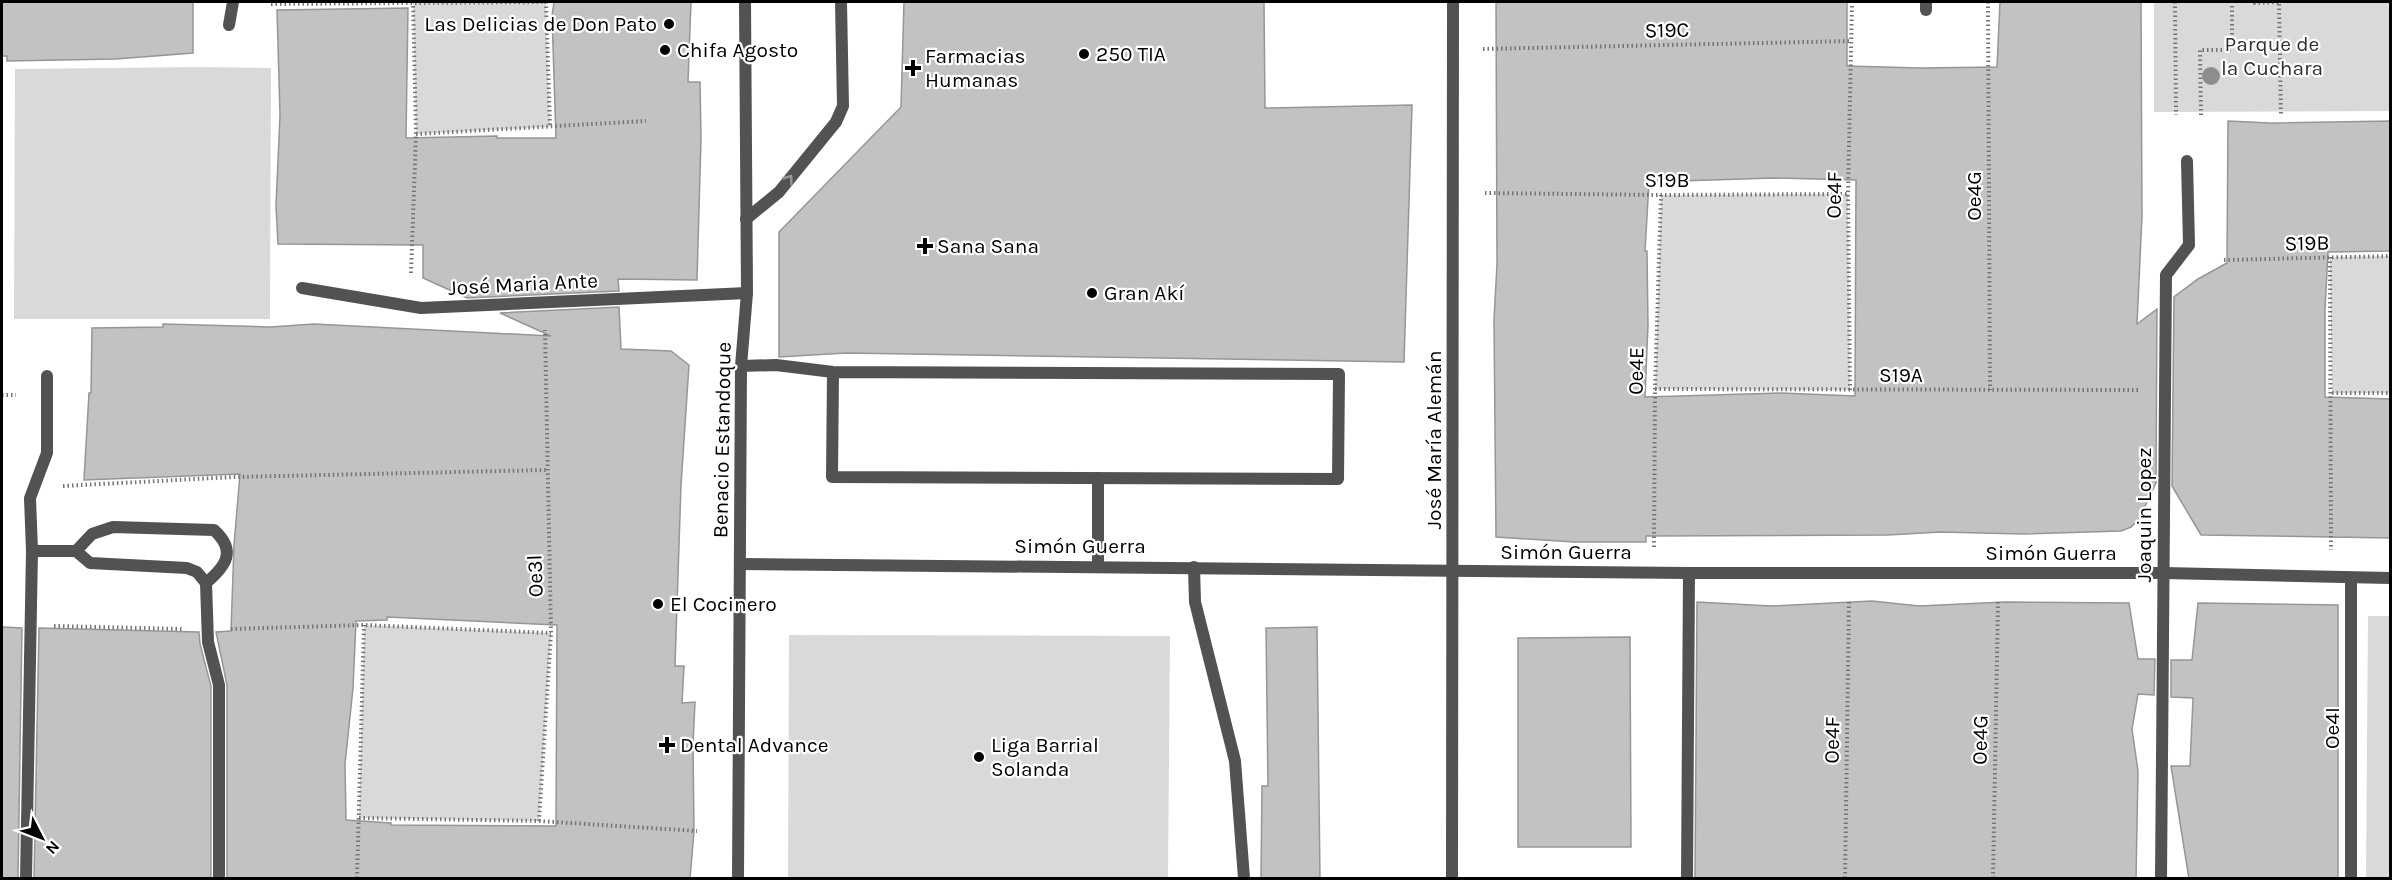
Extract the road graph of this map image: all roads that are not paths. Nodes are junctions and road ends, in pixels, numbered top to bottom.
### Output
1 (233, 2) edge
2 (745, 2) edge
3 (841, 2) edge
4 (1453, 2) edge
5 (229, 25) dead end
6 (2187, 161) dead end
7 (746, 219) junction
8 (302, 288) dead end
9 (747, 293) junction
10 (741, 366) junction
11 (833, 372) junction
12 (47, 376) dead end
13 (1098, 478) junction
14 (32, 551) junction
15 (76, 551) junction
16 (740, 564) junction
17 (1098, 566) junction
18 (1194, 567) junction
19 (1453, 571) junction
20 (1689, 573) junction
21 (2164, 573) junction
22 (2351, 578) junction
23 (2391, 578) edge
24 (206, 583) junction
25 (26, 879) edge
26 (219, 879) edge
27 (738, 879) edge
28 (1244, 879) edge
29 (1452, 879) edge
30 (1687, 879) edge
31 (2161, 879) edge
32 (2351, 879) edge

1 - 5 street
2 - 7 street, Benacio Estandoque
7 -> 3 street
4 - 19 street, José María Alemán
6 - 21 street, Joaquin Lopez
7 - 9 street, Benacio Estandoque
8 - 9 street, José Maria Ante
9 - 10 street, Benacio Estandoque
10 - 11 street
10 - 16 street, Benacio Estandoque
11 - 13 street
11 - 13 street
12 - 14 street
13 - 17 street
14 - 15 street
14 - 25 street
15 - 24 street
15 - 24 street
16 - 17 street, Simón Guerra
16 - 27 street, Benacio Estandoque
17 - 18 street, Simón Guerra
18 - 19 street, Simón Guerra
18 - 28 street
19 - 20 street, Simón Guerra
19 - 29 street, José María Alemán
20 - 21 street, Simón Guerra
20 - 30 street
21 - 22 street, Simón Guerra
21 - 31 street, Joaquin Lopez
22 - 23 street, Simón Guerra
22 - 32 street, Oe4I
24 - 26 street

